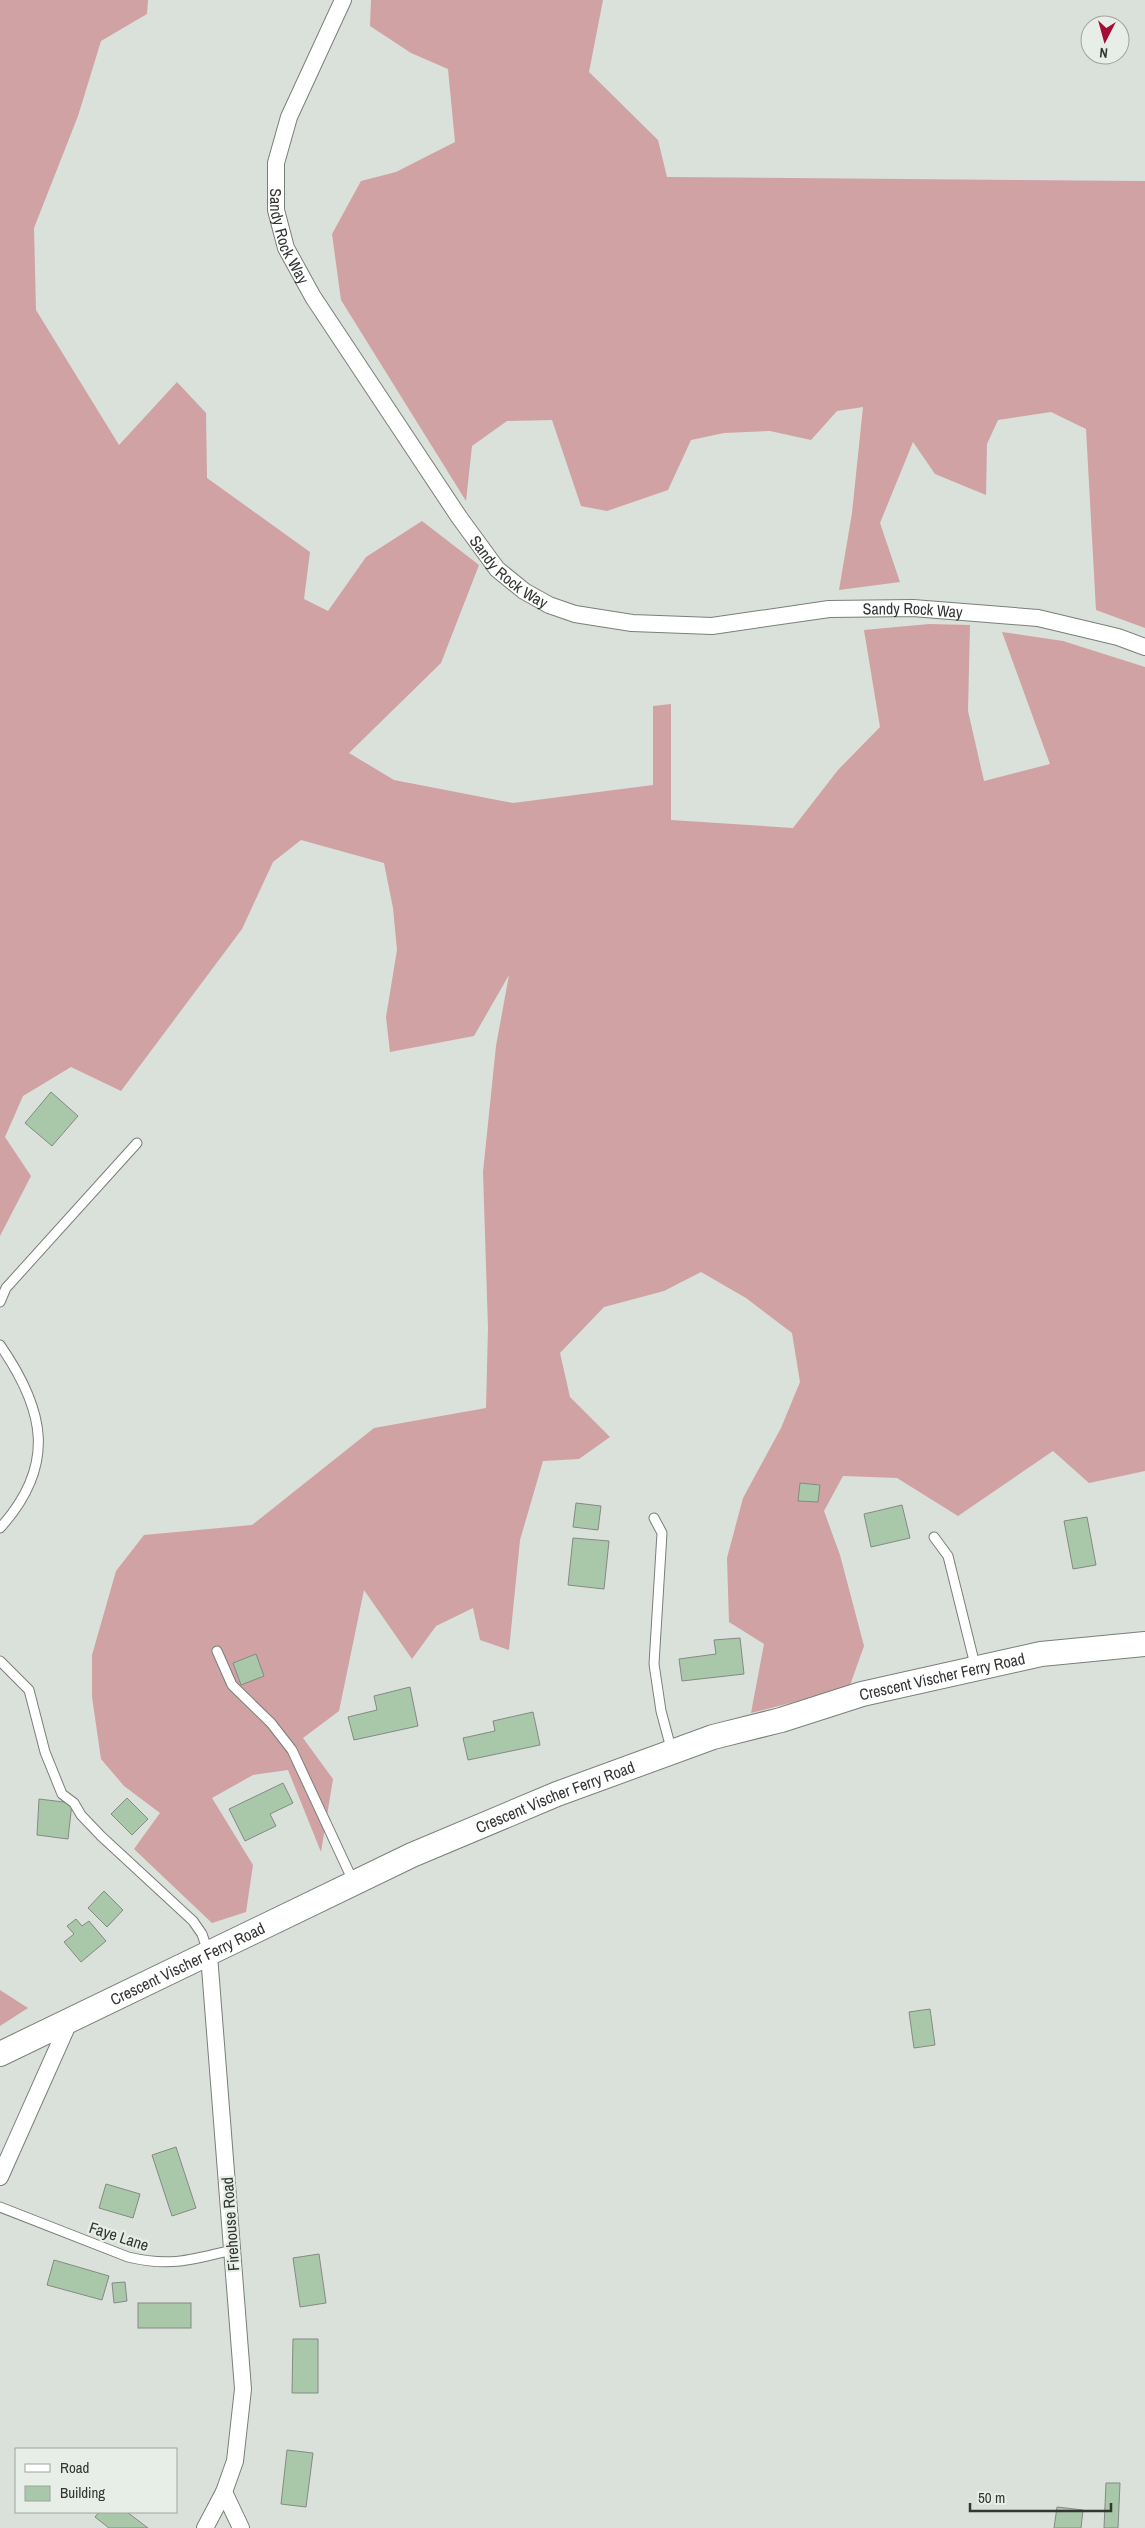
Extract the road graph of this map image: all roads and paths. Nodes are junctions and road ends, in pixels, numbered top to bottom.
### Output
1 (343, 0) edge
2 (1145, 647) edge
3 (137, 1143) dead end
4 (0, 1302) edge
5 (0, 1345) edge
6 (654, 1518) dead end
7 (0, 1528) edge
8 (934, 1537) dead end
9 (1145, 1644) edge
10 (217, 1651) dead end
11 (0, 1661) edge
12 (976, 1669) junction
13 (672, 1752) junction
14 (354, 1884) junction
15 (209, 1954) junction
16 (70, 2020) junction
17 (0, 2054) edge
18 (0, 2178) edge
19 (0, 2208) edge
20 (232, 2250) junction
21 (224, 2492) junction
22 (206, 2527) edge
23 (241, 2528) edge

1 - 2 street, Sandy Rock Way
3 - 4 lane
5 - 7 lane
6 - 13 lane
8 - 12 lane
9 - 12 main road, Crescent Vischer Ferry Road
10 - 14 lane
11 - 15 lane
12 - 13 main road, Crescent Vischer Ferry Road
13 - 14 main road, Crescent Vischer Ferry Road
14 - 15 main road, Crescent Vischer Ferry Road
15 - 16 main road, Crescent Vischer Ferry Road
15 - 20 street, Firehouse Road
16 - 17 main road, Crescent Vischer Ferry Road
16 - 18 street
19 - 20 lane, Faye Lane
20 - 21 street, Firehouse Road
21 - 22 street, Firehouse Road
21 - 23 street

